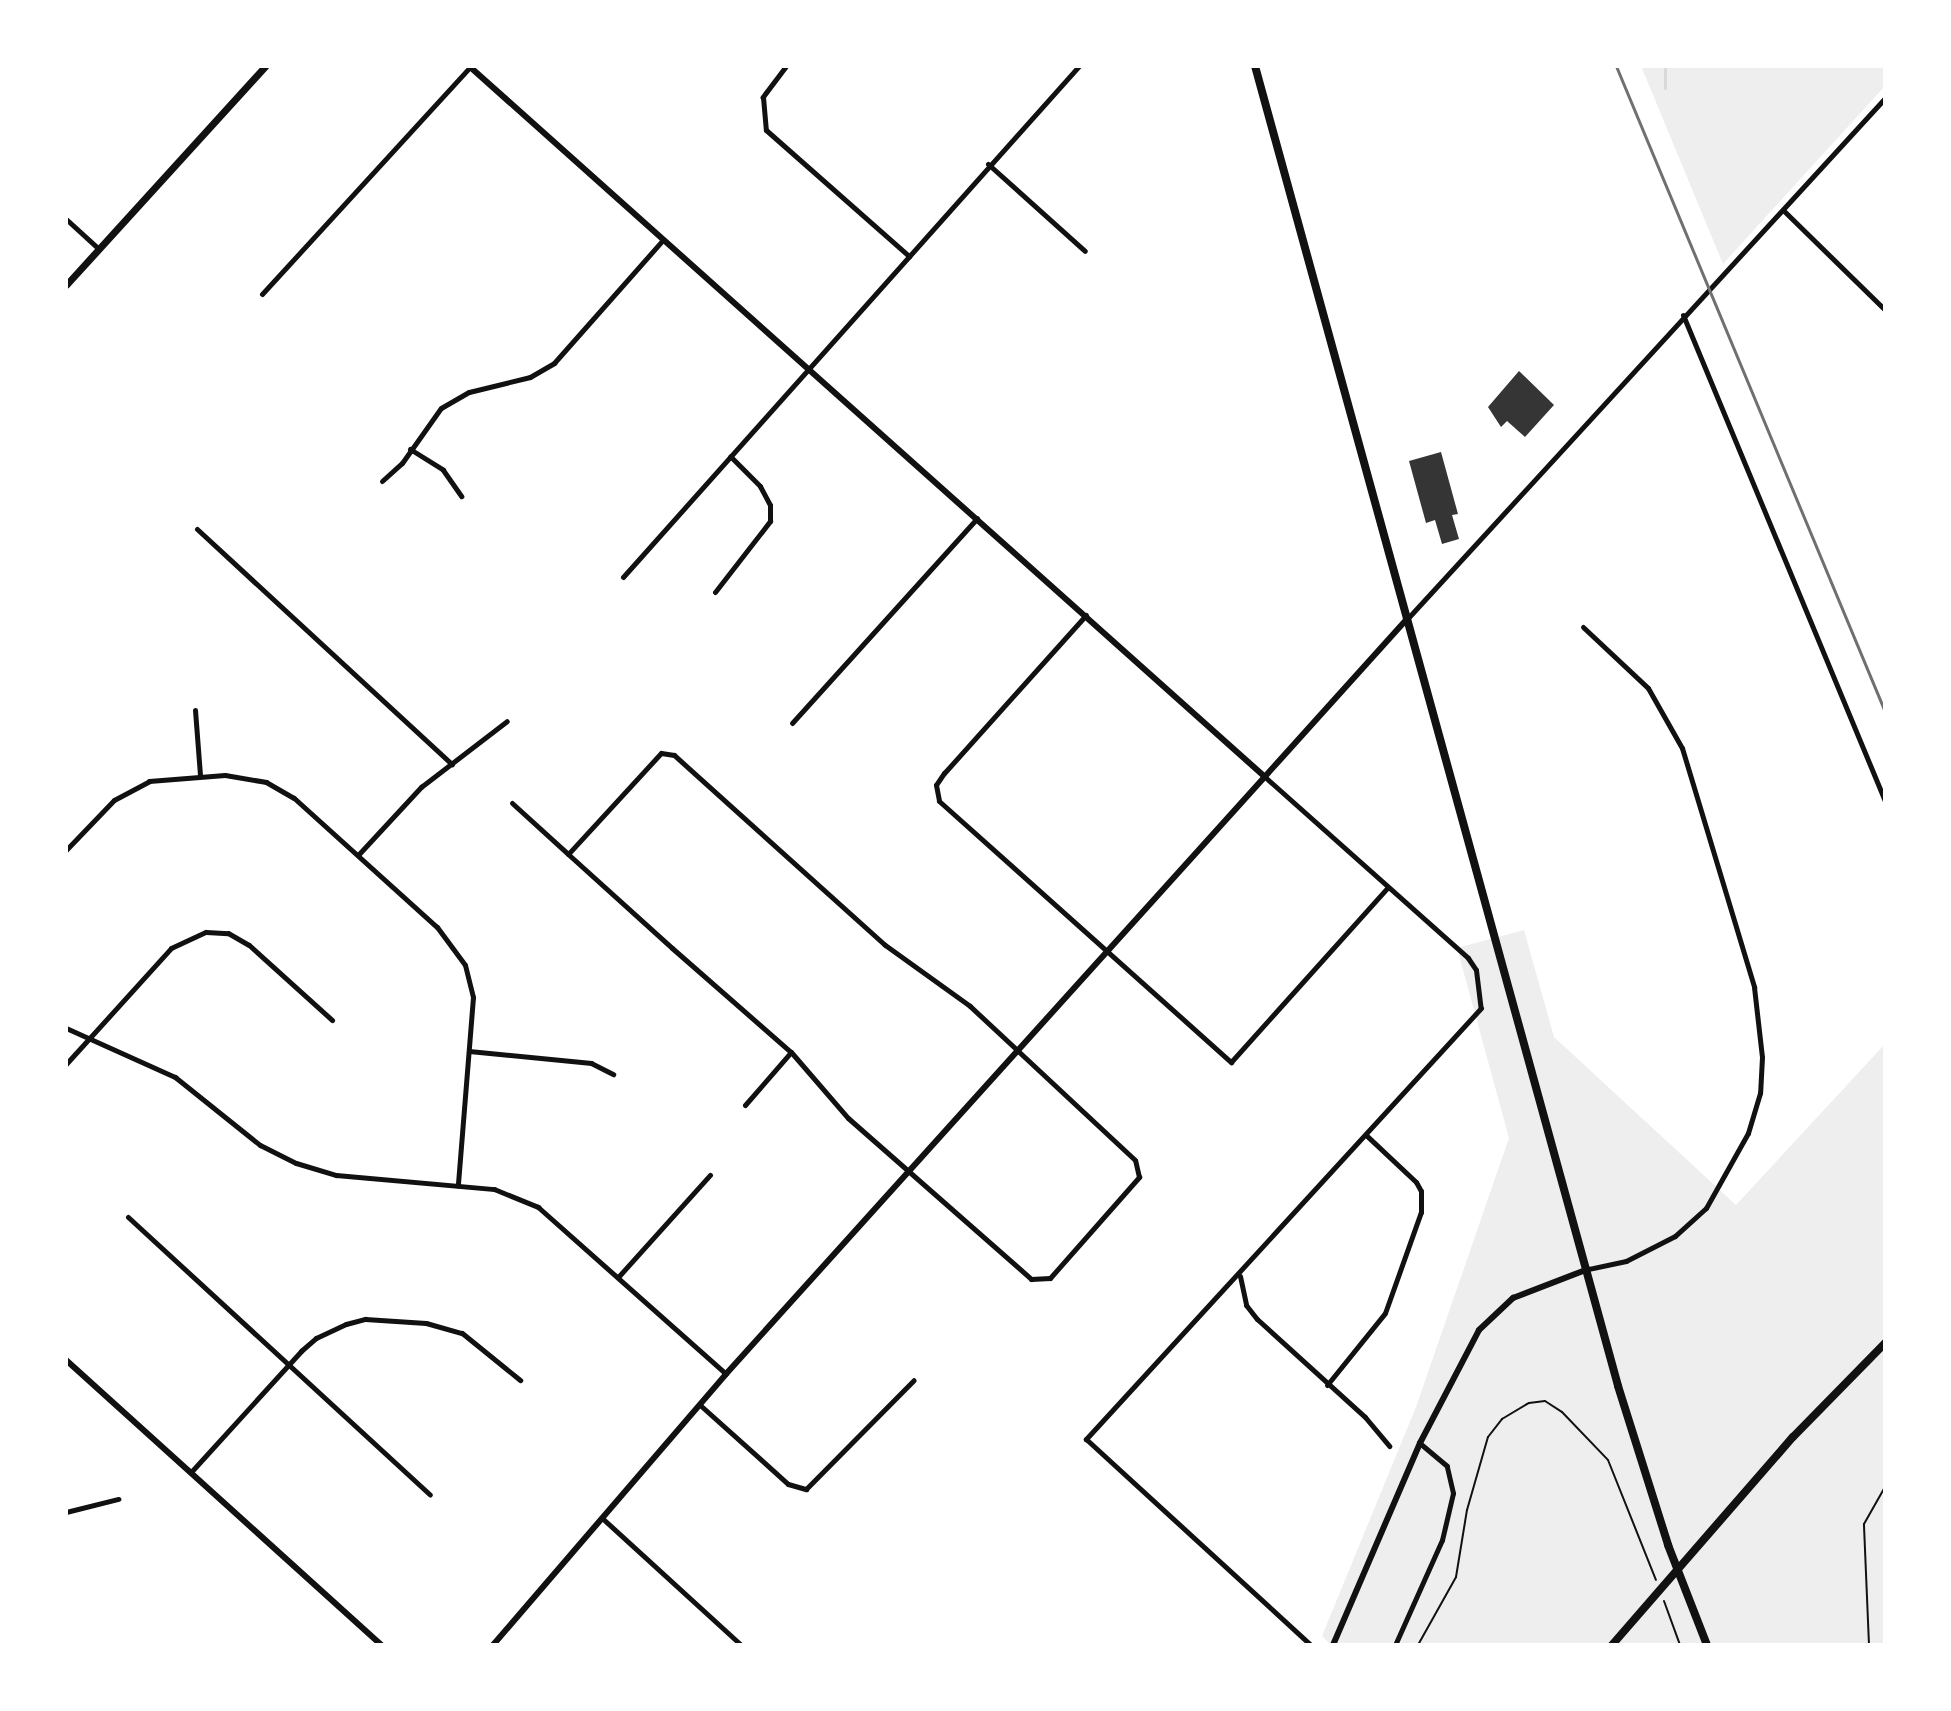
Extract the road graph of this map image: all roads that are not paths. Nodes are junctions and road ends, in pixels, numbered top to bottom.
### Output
1 (265, 66) edge
2 (470, 66) edge
3 (786, 66) edge
4 (1079, 66) edge
5 (1255, 66) edge
6 (1885, 98) edge
7 (988, 164) junction
8 (1783, 210) junction
9 (66, 219) edge
10 (663, 240) junction
11 (99, 249) junction
12 (1085, 251) dead end
13 (909, 256) junction
14 (66, 285) edge
15 (262, 294) dead end
16 (1885, 310) edge
17 (1683, 315) junction
18 (810, 368) junction
19 (410, 449) junction
20 (730, 456) junction
21 (382, 481) dead end
22 (461, 496) dead end
23 (978, 517) junction
24 (197, 529) dead end
25 (623, 577) dead end
26 (715, 592) dead end
27 (1086, 615) junction
28 (1408, 618) junction
29 (1583, 627) dead end
30 (195, 710) dead end
31 (507, 721) dead end
32 (792, 723) dead end
33 (452, 764) junction
34 (200, 775) junction
35 (1265, 777) junction
36 (1885, 801) edge
37 (512, 803) dead end
38 (66, 850) edge
39 (568, 854) junction
40 (358, 855) junction
41 (1388, 887) junction
42 (1108, 950) junction
43 (332, 1020) dead end
44 (66, 1028) edge
45 (86, 1041) junction
46 (469, 1051) junction
47 (791, 1052) junction
48 (1017, 1052) junction
49 (66, 1064) edge
50 (613, 1074) dead end
51 (745, 1105) dead end
52 (1367, 1136) junction
53 (908, 1171) junction
54 (710, 1175) dead end
55 (458, 1185) junction
56 (128, 1217) dead end
57 (1588, 1269) junction
58 (1240, 1275) junction
59 (619, 1276) junction
60 (1885, 1343) edge
61 (66, 1360) edge
62 (289, 1363) junction
63 (726, 1374) junction
64 (520, 1380) dead end
65 (914, 1380) dead end
66 (1327, 1385) junction
67 (700, 1405) junction
68 (1420, 1443) junction
69 (1389, 1446) dead end
70 (191, 1472) junction
71 (430, 1495) dead end
72 (118, 1499) dead end
73 (66, 1512) edge
74 (602, 1518) junction
75 (381, 1645) edge
76 (493, 1645) edge
77 (741, 1645) edge
78 (1311, 1645) edge
79 (1333, 1645) edge
80 (1395, 1645) edge
81 (1612, 1645) edge
82 (1707, 1645) edge

1 - 11 main road
2 - 10 street
2 - 15 street
3 - 13 street
4 - 7 street
5 - 28 main road
6 - 8 street
7 - 12 street
7 - 13 street
8 - 16 street
8 - 17 street
9 - 11 street
10 - 18 street
10 - 19 street
11 - 14 main road
13 - 18 street
17 - 28 street
17 - 36 street
18 - 20 street
18 - 23 street
19 - 21 street
19 - 22 street
20 - 25 street
20 - 26 street
23 - 27 street
23 - 32 street
24 - 33 street
27 - 35 street
27 - 42 street
28 - 35 street
28 - 57 main road
29 - 57 street
30 - 34 street
31 - 33 street
33 - 40 street
34 - 38 street
34 - 40 street
35 - 41 street
35 - 42 street
37 - 39 street
39 - 47 street
39 - 48 street
40 - 46 street
41 - 42 street
41 - 52 street
42 - 48 street
43 - 45 street
44 - 45 street
45 - 49 street
45 - 55 street
46 - 50 street
46 - 55 street
47 - 51 street
47 - 53 street
48 - 53 street
48 - 53 street
52 - 58 street
52 - 66 street
53 - 63 street
54 - 59 street
55 - 59 street
56 - 62 street
57 - 68 street
57 - 82 main road
58 - 66 street
58 - 78 street
59 - 63 street
60 - 81 main road
61 - 70 street
62 - 64 street
62 - 70 street
62 - 71 street
63 - 67 street
65 - 67 street
66 - 69 street
67 - 74 street
68 - 79 street
68 - 80 street
70 - 75 street
72 - 73 street
74 - 76 street
74 - 77 street

